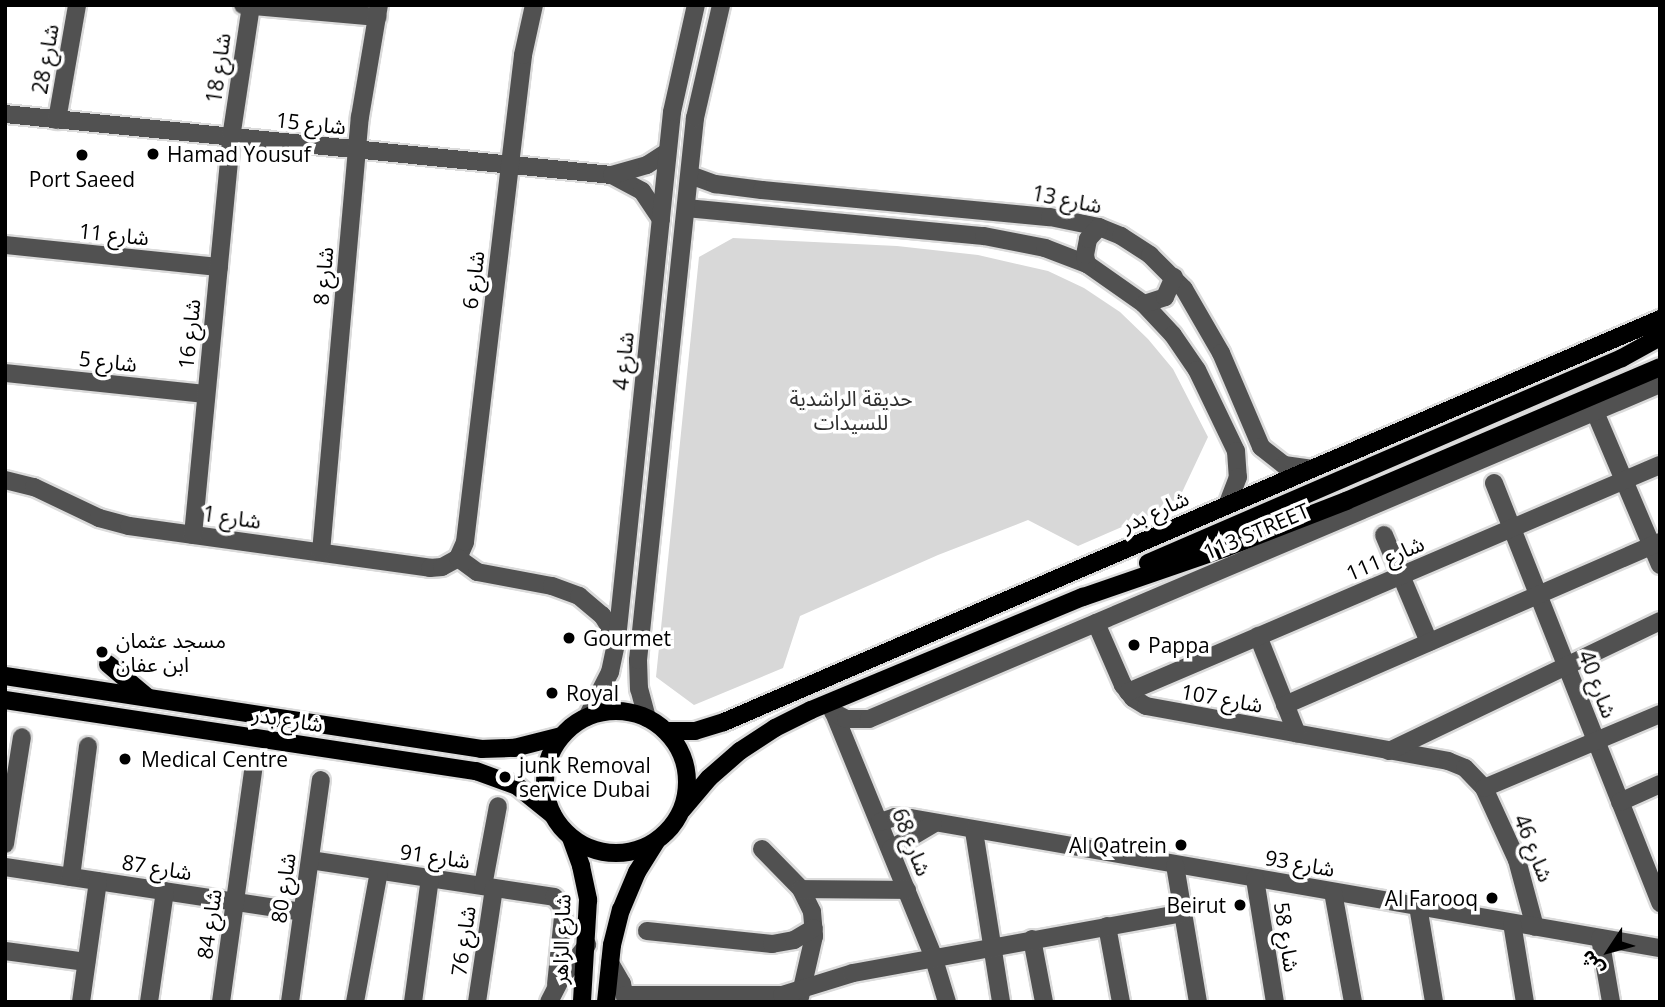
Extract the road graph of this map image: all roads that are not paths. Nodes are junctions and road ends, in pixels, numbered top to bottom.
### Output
1 (77, 5) edge
2 (243, 5) edge
3 (534, 5) edge
4 (696, 5) edge
5 (721, 5) edge
6 (251, 6) edge
7 (378, 11) edge
8 (5, 114) edge
9 (57, 120) junction
10 (231, 138) junction
11 (357, 151) junction
12 (667, 152) junction
13 (509, 166) junction
14 (612, 175) junction
15 (690, 175) junction
16 (686, 208) junction
17 (661, 219) junction
18 (1100, 227) junction
19 (5, 246) edge
20 (1087, 264) junction
21 (219, 267) junction
22 (1174, 277) junction
23 (1144, 304) junction
24 (1660, 319) edge
25 (1660, 337) edge
26 (1660, 367) edge
27 (5, 373) edge
28 (1660, 384) edge
29 (206, 394) junction
30 (1595, 412) junction
31 (1660, 465) edge
32 (1311, 469) junction
33 (5, 480) edge
34 (1624, 480) junction
35 (1494, 483) dead end
36 (1227, 505) junction
37 (1512, 528) junction
38 (193, 535) junction
39 (1384, 535) dead end
40 (1656, 544) edge
41 (321, 552) junction
42 (458, 558) junction
43 (1660, 565) edge
44 (1401, 575) junction
45 (1102, 589) junction
46 (1539, 595) junction
47 (1660, 621) edge
48 (1096, 623) junction
49 (1258, 636) junction
50 (617, 639) junction
51 (1429, 642) junction
52 (108, 664) dead end
53 (1566, 665) junction
54 (5, 676) edge
55 (1128, 692) junction
56 (147, 697) junction
57 (5, 700) edge
58 (1285, 705) junction
59 (831, 707) junction
60 (1660, 714) edge
61 (587, 717) junction
62 (647, 718) junction
63 (869, 719) junction
64 (666, 731) junction
65 (1297, 734) junction
66 (561, 736) junction
67 (22, 737) dead end
68 (1596, 741) junction
69 (88, 746) dead end
70 (1389, 751) junction
71 (854, 761) junction
72 (253, 770) dead end
73 (321, 780) dead end
74 (1660, 784) edge
75 (1484, 788) junction
76 (1620, 802) junction
77 (498, 806) dead end
78 (682, 810) junction
79 (552, 814) junction
80 (880, 822) junction
81 (933, 824) junction
82 (974, 831) junction
83 (571, 838) junction
84 (656, 842) junction
85 (5, 844) edge
86 (762, 849) dead end
87 (891, 849) junction
88 (310, 860) junction
89 (1175, 865) junction
90 (5, 867) edge
91 (379, 871) junction
92 (71, 877) junction
93 (430, 878) junction
94 (1255, 879) junction
95 (98, 881) junction
96 (489, 887) junction
97 (801, 889) junction
98 (907, 890) junction
99 (165, 891) junction
100 (1334, 892) junction
101 (235, 902) junction
102 (1660, 902) edge
103 (1418, 906) junction
104 (302, 912) junction
105 (1183, 913) junction
106 (1512, 923) junction
107 (1107, 926) junction
108 (1535, 927) junction
109 (814, 928) junction
110 (647, 931) dead end
111 (1600, 937) junction
112 (1032, 939) junction
113 (587, 945) junction
114 (992, 946) junction
115 (1660, 947) edge
116 (5, 951) edge
117 (933, 957) junction
118 (86, 962) junction
119 (610, 963) junction
120 (553, 994) edge
121 (801, 995) edge
122 (625, 998) edge
123 (706, 999) edge
124 (80, 1002) edge
125 (149, 1002) edge
126 (220, 1002) edge
127 (290, 1002) edge
128 (355, 1002) edge
129 (413, 1002) edge
130 (477, 1002) edge
131 (582, 1002) edge
132 (606, 1002) edge
133 (947, 1002) edge
134 (1001, 1002) edge
135 (1044, 1002) edge
136 (1121, 1002) edge
137 (1198, 1002) edge
138 (1275, 1002) edge
139 (1353, 1002) edge
140 (1434, 1002) edge
141 (1525, 1002) edge
142 (1611, 1002) edge

1 - 9 street, شارع 28
2 - 6 street
3 - 13 street, شارع 6
4 - 12 street, شارع 4
5 - 15 street
6 - 7 street
6 - 10 street, شارع 18
7 - 11 street, شارع 8
8 - 9 street, شارع 15
9 - 10 street, شارع 15
10 - 11 street, شارع 15
10 - 21 street, شارع 16
11 - 13 street, شارع 15
11 - 41 street, شارع 8
12 - 14 street, شارع 15
12 - 17 street, شارع 4
13 - 14 street, شارع 15
13 - 42 street, شارع 6
14 - 17 street, شارع 15
15 - 16 street
15 - 18 street, شارع 13
16 - 20 street
16 - 62 street
17 - 50 street, شارع 4
18 - 20 street
18 - 22 street, شارع 13
19 - 21 street, شارع 11
20 - 23 street
21 - 29 street, شارع 16
22 - 23 street
22 - 32 street, شارع 13
23 - 36 street
24 - 32 main road, شارع بدر
25 - 45 main road
26 - 45 main road
27 - 29 street, شارع 5
28 - 30 street, 113 STREET
29 - 38 street, شارع 16
30 - 34 street
30 - 48 street, 113 STREET
31 - 34 street, شارع 111
32 - 36 main road, شارع بدر
33 - 38 street, شارع 1
34 - 37 street, شارع 111
34 - 40 street
35 - 37 street, شارع 40
36 - 64 main road, شارع بدر
37 - 44 street, شارع 111
37 - 46 street, شارع 40
38 - 41 street, شارع 1
39 - 44 street
40 - 43 street
40 - 46 street
41 - 42 street, شارع 1
42 - 50 street
44 - 49 street, شارع 111
44 - 51 street
45 - 59 main road
46 - 51 street
46 - 53 street, شارع 40
47 - 53 street
48 - 55 street
48 - 63 street, 113 STREET
49 - 55 street, شارع 111
49 - 58 street
50 - 61 street, شارع 4
51 - 58 street
52 - 56 main road
53 - 68 street, شارع 40
53 - 70 street
54 - 56 main road, شارع بدر
55 - 65 street, شارع 107
56 - 66 main road, شارع بدر
57 - 79 main road, شارع بدر
58 - 65 street
59 - 63 street
59 - 71 street, شارع 68
59 - 78 main road
60 - 68 street
61 - 62 main road
61 - 66 main road
62 - 64 main road
63 - 71 street
64 - 78 main road
65 - 70 street, شارع 107
66 - 79 main road
67 - 85 street
68 - 75 street
68 - 76 street, شارع 40
69 - 92 street
70 - 75 street, شارع 107
71 - 80 street, شارع 68
72 - 101 street, شارع 84
73 - 88 street, شارع 80
74 - 76 street
75 - 108 street, شارع 46
76 - 102 street, شارع 40
77 - 96 street, شارع 76
78 - 84 main road
79 - 83 main road
80 - 81 street, شارع 93
80 - 87 street, شارع 68
81 - 82 street, شارع 93
81 - 87 street
82 - 89 street, شارع 93
82 - 114 street
83 - 84 main road
83 - 113 main road, شارع الزاهر
84 - 119 main road
86 - 97 street
87 - 98 street, شارع 68
88 - 91 street, شارع 91
88 - 104 street, شارع 80
89 - 94 street, شارع 93
89 - 105 street
90 - 92 street, شارع 87
91 - 93 street, شارع 91
91 - 128 street
92 - 95 street, شارع 87
93 - 96 street, شارع 91
93 - 129 street
94 - 100 street, شارع 93
94 - 138 street, شارع 58
95 - 99 street, شارع 87
95 - 118 street
96 - 120 street, شارع 91
96 - 130 street, شارع 76
97 - 98 street
97 - 109 street
98 - 117 street, شارع 68
99 - 101 street, شارع 87
99 - 125 street
100 - 103 street, شارع 93
100 - 139 street
101 - 104 street, شارع 87
101 - 126 street, شارع 84
103 - 106 street, شارع 93
103 - 140 street
104 - 127 street, شارع 80
105 - 107 street
105 - 137 street
106 - 108 street, شارع 93
106 - 141 street
107 - 112 street
107 - 136 street
108 - 111 street, شارع 93
109 - 110 street
109 - 121 street
111 - 115 street, شارع 93
111 - 142 street
112 - 114 street
112 - 135 street
113 - 120 street
113 - 131 main road, شارع الزاهر
114 - 117 street
114 - 134 street
116 - 118 street
117 - 121 street
117 - 133 street, شارع 68
118 - 124 street
119 - 122 street
119 - 132 main road
121 - 123 street
122 - 123 street

